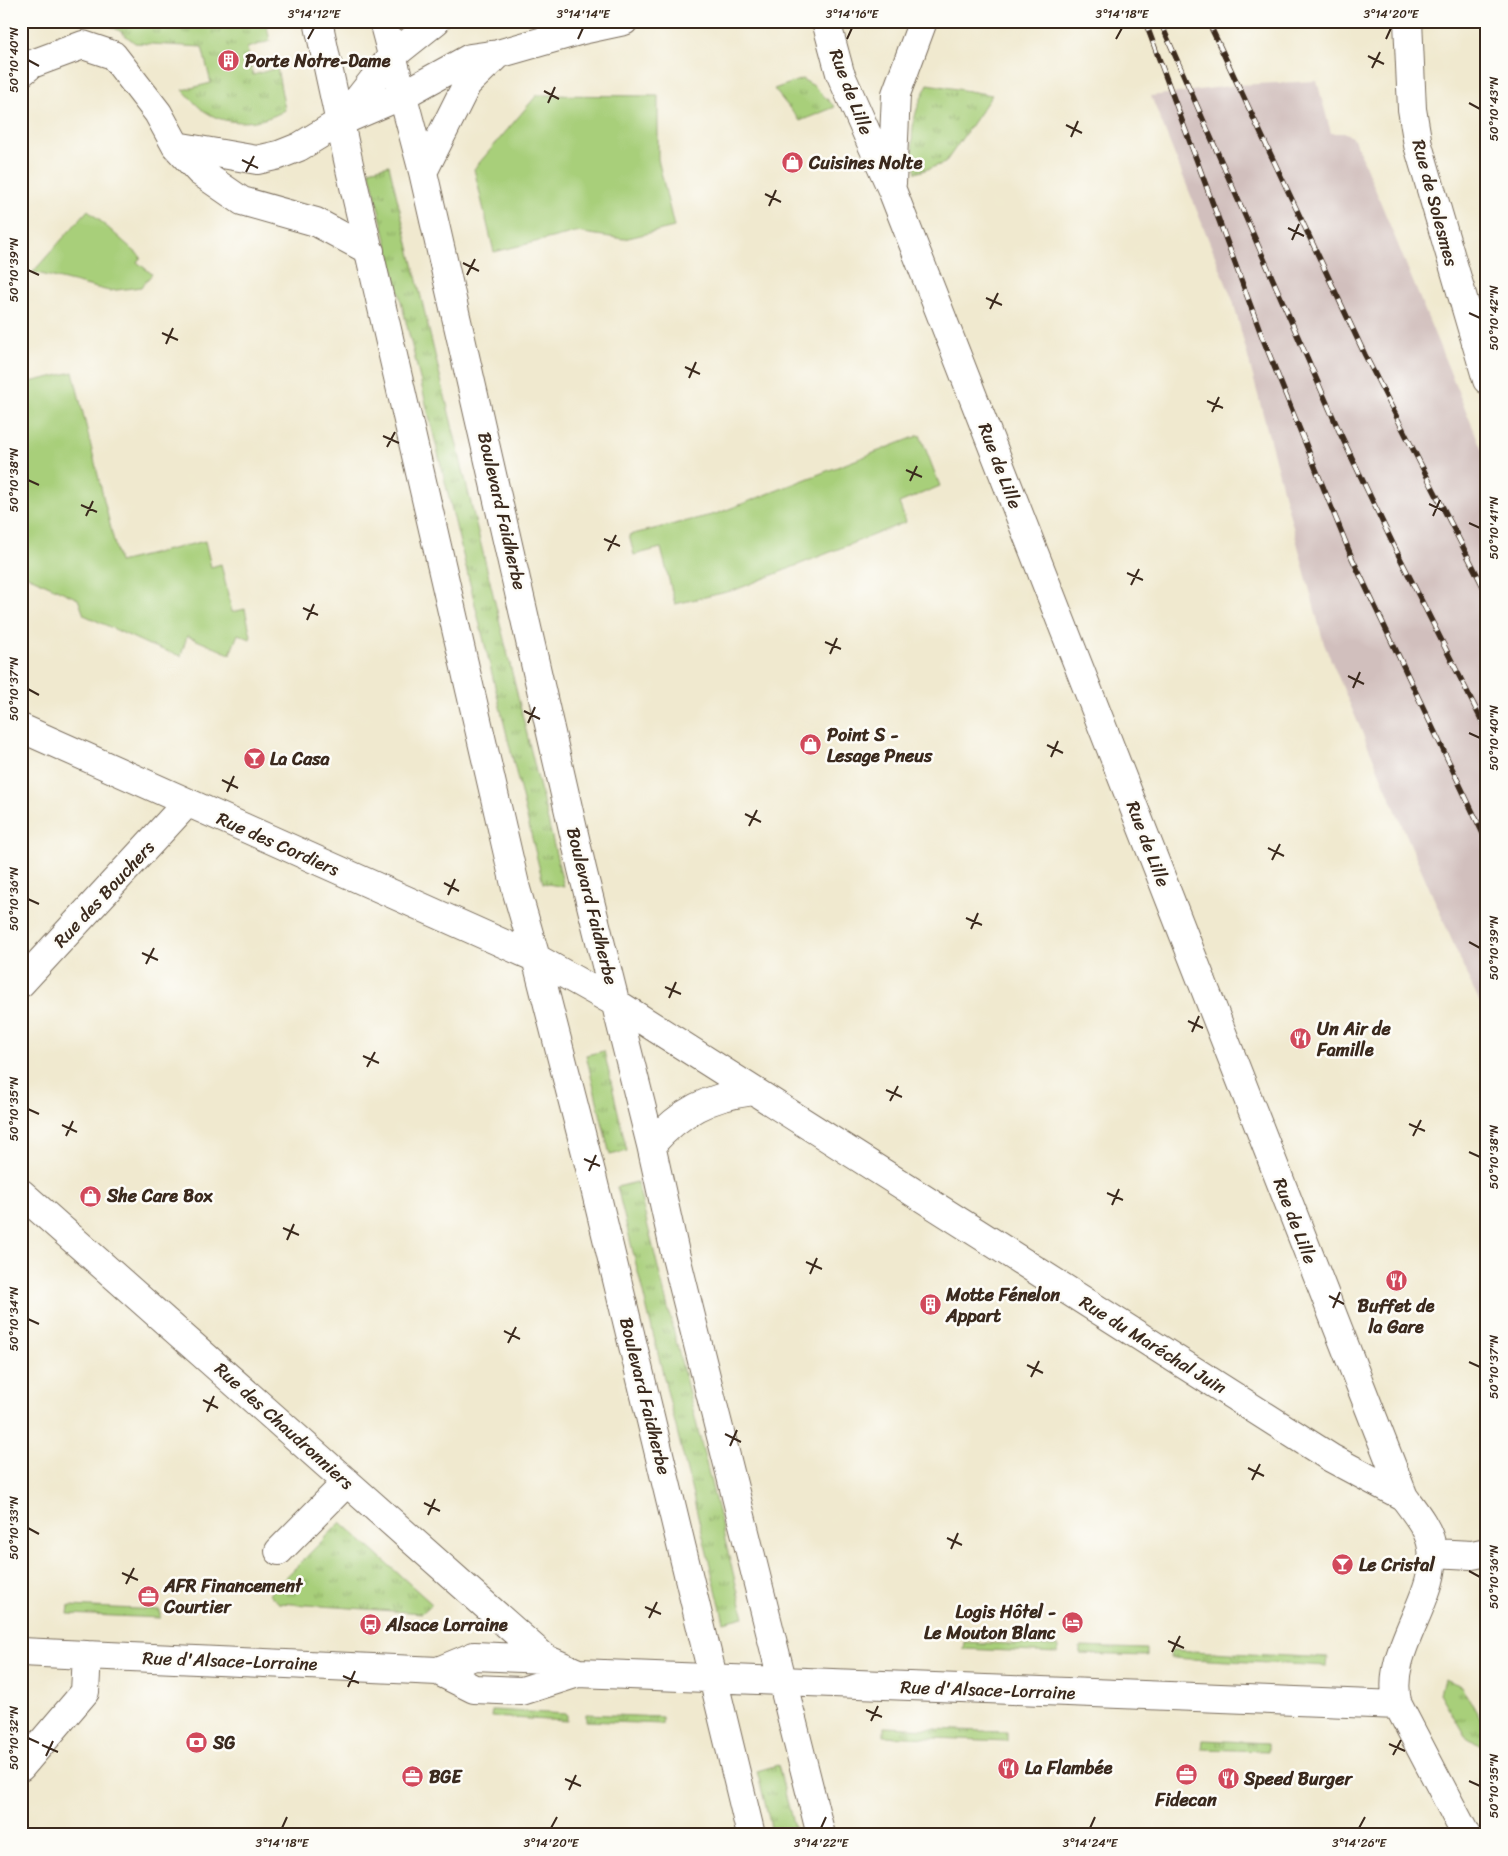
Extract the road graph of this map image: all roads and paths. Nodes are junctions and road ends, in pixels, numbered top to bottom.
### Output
1 (318, 21) edge
2 (383, 21) edge
3 (436, 21) edge
4 (624, 21) edge
5 (826, 21) edge
6 (923, 21) edge
7 (1408, 21) edge
8 (498, 54) junction
9 (392, 56) junction
10 (21, 74) edge
11 (403, 95) junction
12 (340, 122) junction
13 (176, 146) junction
14 (423, 172) junction
15 (892, 190) junction
16 (370, 252) junction
17 (1487, 380) edge
18 (21, 728) edge
19 (186, 804) junction
20 (536, 958) junction
21 (21, 983) edge
22 (616, 1003) junction
23 (753, 1091) junction
24 (651, 1145) junction
25 (21, 1193) edge
26 (347, 1482) junction
27 (1404, 1497) junction
28 (279, 1551) dead end
29 (1487, 1552) edge
30 (1433, 1553) junction
31 (21, 1652) edge
32 (87, 1655) junction
33 (546, 1658) junction
34 (438, 1671) junction
35 (578, 1673) junction
36 (711, 1678) junction
37 (782, 1682) junction
38 (1398, 1705) junction
39 (21, 1768) edge
40 (751, 1835) edge
41 (821, 1835) edge
42 (1466, 1835) edge

1 - 12 street, Boulevard Faidherbe
2 - 9 street, Boulevard Faidherbe
3 - 9 street
4 - 8 street
5 - 15 street, Rue de Lille
6 - 15 street, Rue de Lille
7 - 17 street, Rue de Solesmes
8 - 11 street
8 - 14 street
9 - 11 street, Boulevard Faidherbe
9 - 12 street
10 - 13 street
11 - 12 street
11 - 14 street, Boulevard Faidherbe
12 - 13 street
12 - 16 street, Boulevard Faidherbe
13 - 16 street
14 - 22 street, Boulevard Faidherbe
15 - 27 street, Rue de Lille
16 - 20 street, Boulevard Faidherbe
18 - 19 street, Rue des Cordiers
19 - 20 street, Rue des Cordiers
19 - 21 street, Rue des Bouchers
20 - 22 street, Boulevard Faidherbe
20 - 36 street, Boulevard Faidherbe
22 - 23 street, Rue du Maréchal Juin
22 - 24 street, Boulevard Faidherbe
23 - 24 street
23 - 27 street, Rue du Maréchal Juin
24 - 37 street, Boulevard Faidherbe
25 - 26 street, Rue des Chaudronniers
26 - 28 street
26 - 33 street, Rue des Chaudronniers
27 - 30 street, Rue de Lille
29 - 30 street
30 - 38 street
31 - 32 street, Rue d'Alsace-Lorraine
32 - 34 street, Rue d'Alsace-Lorraine
32 - 39 street
33 - 34 street, Rue d'Alsace-Lorraine
33 - 35 street, Rue d'Alsace-Lorraine
34 - 35 street, Rue d'Alsace-Lorraine
35 - 36 street, Rue d'Alsace-Lorraine
36 - 37 street, Rue d'Alsace-Lorraine
36 - 40 street, Boulevard Faidherbe
37 - 38 street, Rue d'Alsace-Lorraine
37 - 41 street, Boulevard Faidherbe
38 - 42 street

